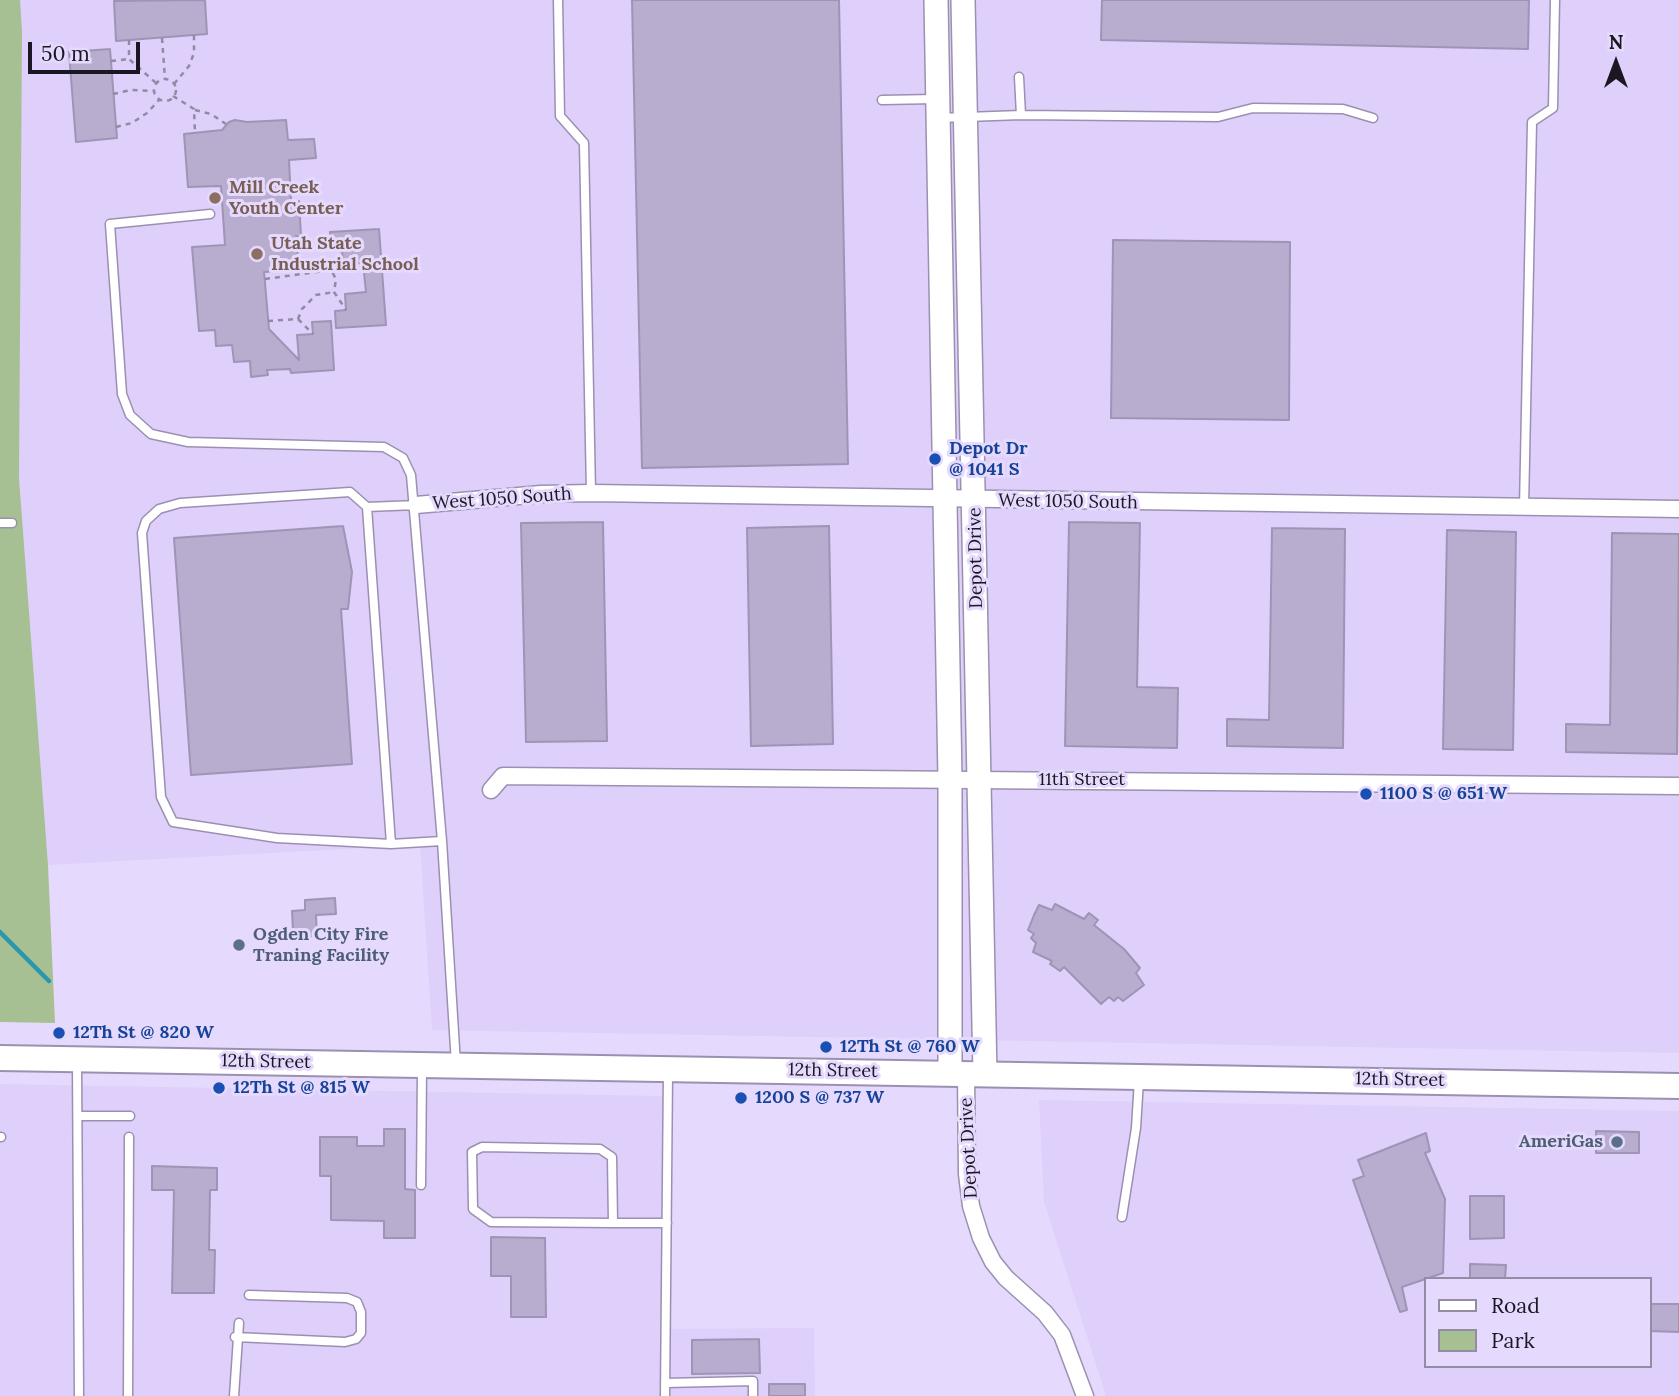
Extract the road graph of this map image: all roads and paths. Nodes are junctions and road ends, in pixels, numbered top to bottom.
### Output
1 (558, 0) edge
2 (936, 0) edge
3 (963, 0) edge
4 (1555, 0) edge
5 (194, 35) dead end
6 (162, 38) dead end
7 (130, 40) dead end
8 (130, 59) junction
9 (111, 61) dead end
10 (1019, 77) dead end
11 (164, 79) junction
12 (156, 83) junction
13 (174, 84) junction
14 (154, 90) junction
15 (113, 94) dead end
16 (173, 96) junction
17 (160, 99) junction
18 (882, 100) dead end
19 (194, 109) junction
20 (938, 109) junction
21 (1021, 115) junction
22 (965, 117) junction
23 (1373, 118) dead end
24 (226, 124) dead end
25 (116, 127) dead end
26 (195, 133) dead end
27 (210, 214) dead end
28 (342, 249) dead end
29 (331, 270) junction
30 (265, 279) dead end
31 (334, 292) junction
32 (346, 310) dead end
33 (298, 318) junction
34 (268, 320) dead end
35 (313, 334) dead end
36 (591, 493) junction
37 (945, 500) junction
38 (974, 500) junction
39 (416, 505) junction
40 (367, 506) junction
41 (1524, 507) junction
42 (1679, 509) edge
43 (0, 523) edge
44 (12, 523) dead end
45 (950, 779) junction
46 (981, 779) junction
47 (1679, 786) edge
48 (491, 790) dead end
49 (442, 841) junction
50 (391, 844) junction
51 (0, 1058) edge
52 (77, 1059) junction
53 (422, 1065) junction
54 (456, 1065) junction
55 (668, 1069) junction
56 (967, 1074) junction
57 (1139, 1077) junction
58 (1675, 1084) edge
59 (78, 1116) junction
60 (130, 1116) dead end
61 (130, 1137) dead end
62 (421, 1185) dead end
63 (1122, 1217) dead end
64 (613, 1223) junction
65 (667, 1223) junction
66 (249, 1295) dead end
67 (239, 1323) dead end
68 (235, 1337) junction
69 (665, 1383) junction
70 (79, 1396) edge
71 (128, 1396) edge
72 (234, 1396) edge
73 (664, 1396) edge
74 (753, 1396) edge
75 (1085, 1396) edge

1 - 36 lane
2 - 20 main road, Depot Drive
3 - 22 main road, Depot Drive
4 - 41 lane
5 - 13 path
6 - 11 path
7 - 8 path
8 - 9 path
8 - 12 path
10 - 21 lane
11 - 12 path
11 - 13 path
12 - 14 path
13 - 16 path
14 - 15 path
14 - 17 path
16 - 17 path
16 - 19 path
17 - 25 path
18 - 20 lane
19 - 24 path
19 - 26 path
20 - 22 lane
20 - 37 main road, Depot Drive
21 - 22 lane
21 - 23 lane
22 - 38 main road, Depot Drive
27 - 39 lane
28 - 29 path
29 - 30 path
29 - 31 path
31 - 32 path
31 - 33 path
33 - 34 path
33 - 35 path
36 - 37 street, West 1050 South
36 - 39 street, West 1050 South
37 - 38 street, West 1050 South
37 - 45 main road, Depot Drive
38 - 41 street, West 1050 South
38 - 46 main road, Depot Drive
39 - 40 lane
39 - 49 lane
40 - 50 lane
40 - 50 lane
41 - 42 street, West 1050 South
43 - 44 lane
45 - 46 street, 11th Street
45 - 48 street, 11th Street
45 - 56 main road, Depot Drive
46 - 47 street, 11th Street
46 - 56 main road, Depot Drive
49 - 50 lane
49 - 54 lane
51 - 52 main road, 12th Street
52 - 53 main road, 12th Street
52 - 59 lane
53 - 54 main road, 12th Street
53 - 62 lane
54 - 55 main road, 12th Street
55 - 56 main road, 12th Street
55 - 65 lane
56 - 57 main road, 12th Street
56 - 75 street, Depot Drive
57 - 58 main road, 12th Street
57 - 63 lane
59 - 60 lane
59 - 70 lane
61 - 71 lane
64 - 64 lane
64 - 65 lane
65 - 69 lane
66 - 68 lane
67 - 68 lane
68 - 72 lane
69 - 73 lane
69 - 74 lane

